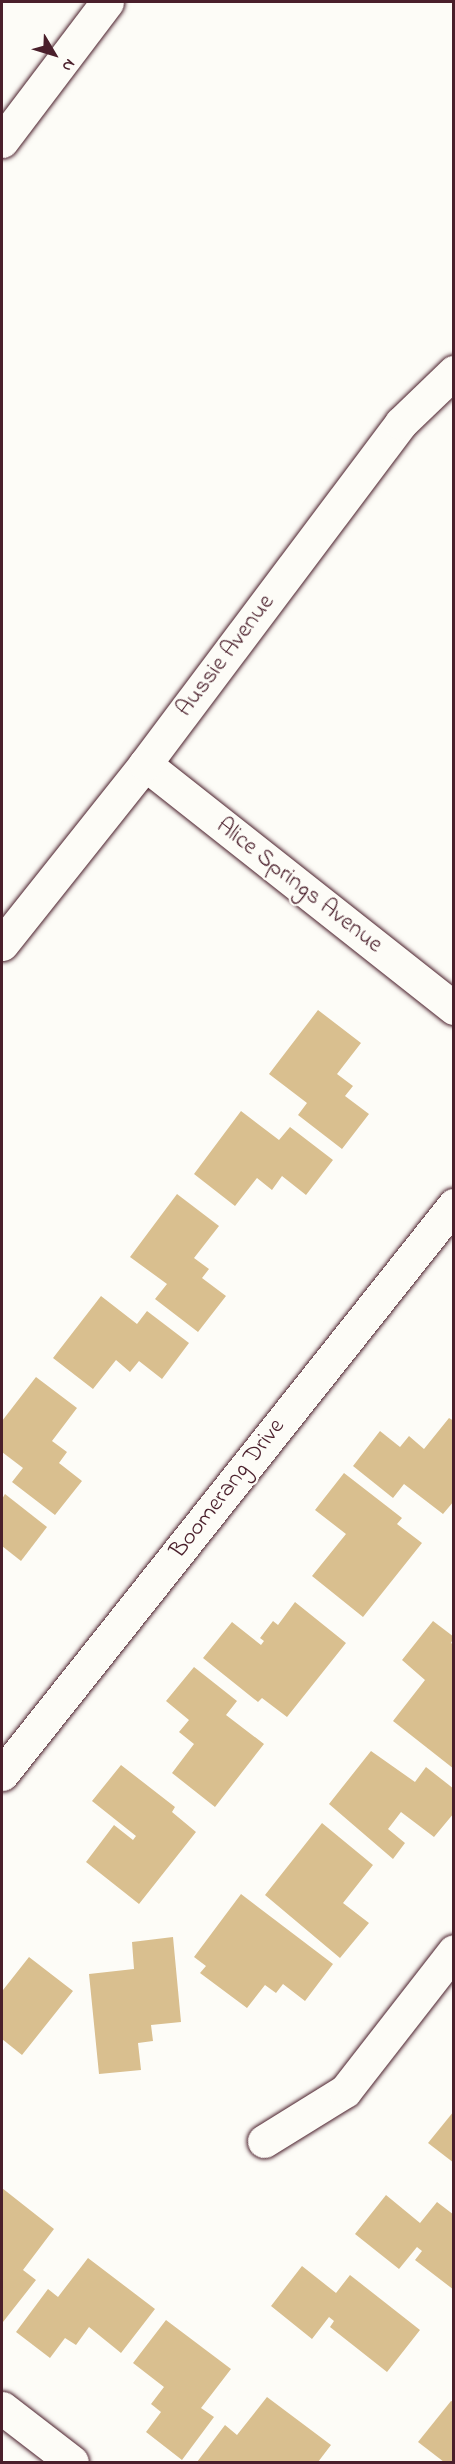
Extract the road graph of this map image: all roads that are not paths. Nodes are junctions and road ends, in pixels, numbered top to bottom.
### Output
1 (107, 2) edge
2 (2, 141) edge
3 (453, 372) edge
4 (145, 764) junction
5 (2, 944) edge
6 (453, 1008) edge
7 (453, 1205) edge
8 (2, 1774) edge
9 (453, 1951) edge
10 (264, 2141) dead end
11 (2, 2408) edge
12 (72, 2463) edge

1 - 2 street
3 - 4 street, Aussie Avenue
4 - 5 street, Aussie Avenue
4 - 6 street, Alice Springs Avenue
7 - 8 street, Boomerang Drive
9 - 10 street
11 - 12 street

